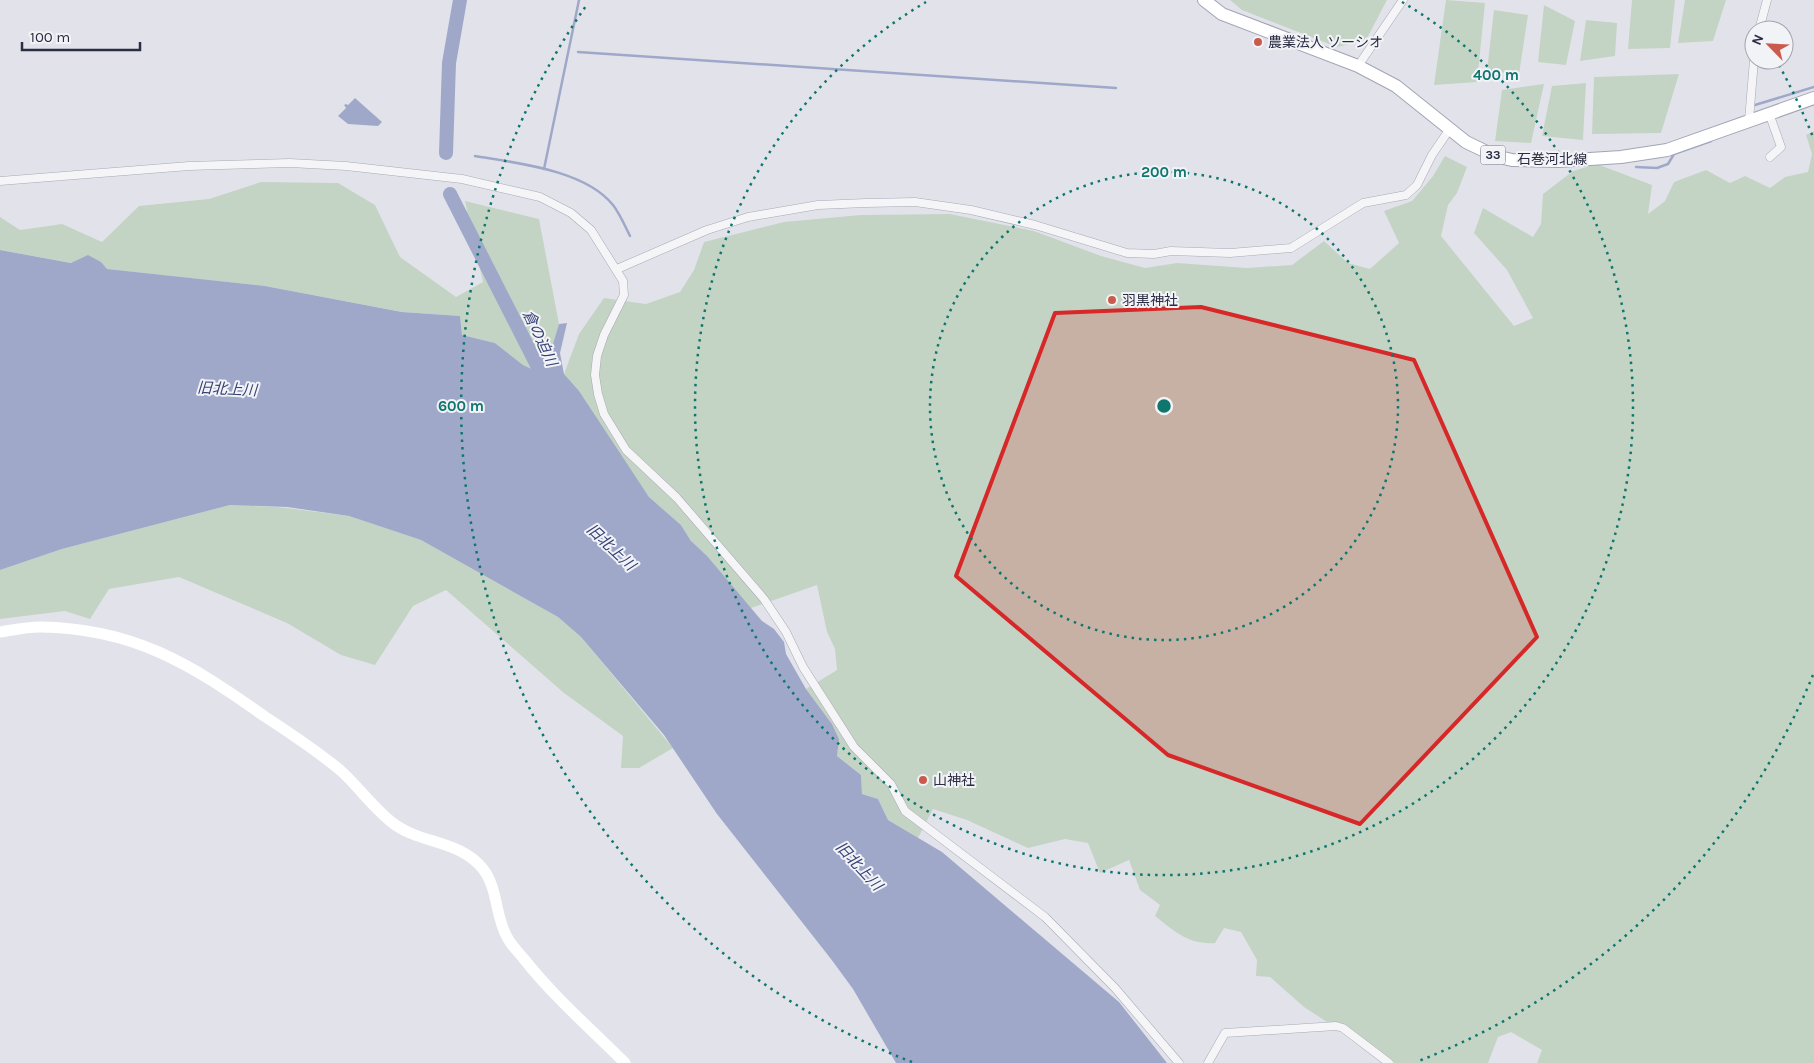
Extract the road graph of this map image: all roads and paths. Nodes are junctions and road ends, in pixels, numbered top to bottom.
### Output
1 (1204, 0) edge
2 (1403, 0) edge
3 (1767, 0) edge
4 (1762, 20) edge
5 (1358, 66) junction
6 (1753, 70) edge
7 (1814, 98) edge
8 (1769, 113) junction
9 (1749, 120) junction
10 (1448, 130) junction
11 (1770, 157) dead end
12 (0, 181) edge
13 (617, 270) junction
14 (0, 632) edge
15 (625, 1063) edge
16 (1179, 1063) edge
17 (1208, 1063) edge
18 (1389, 1063) edge

1 - 5 main road, 石巻河北線 / 33
2 - 5 street
3 - 4 street
5 - 10 main road, 石巻河北線 / 33
6 - 9 street
7 - 8 main road, 石巻河北線 / 33
8 - 9 main road, 石巻河北線 / 33
8 - 11 street
9 - 10 main road, 石巻河北線 / 33
10 - 13 street
12 - 13 street
13 - 16 street
14 - 15 street
17 - 18 street

